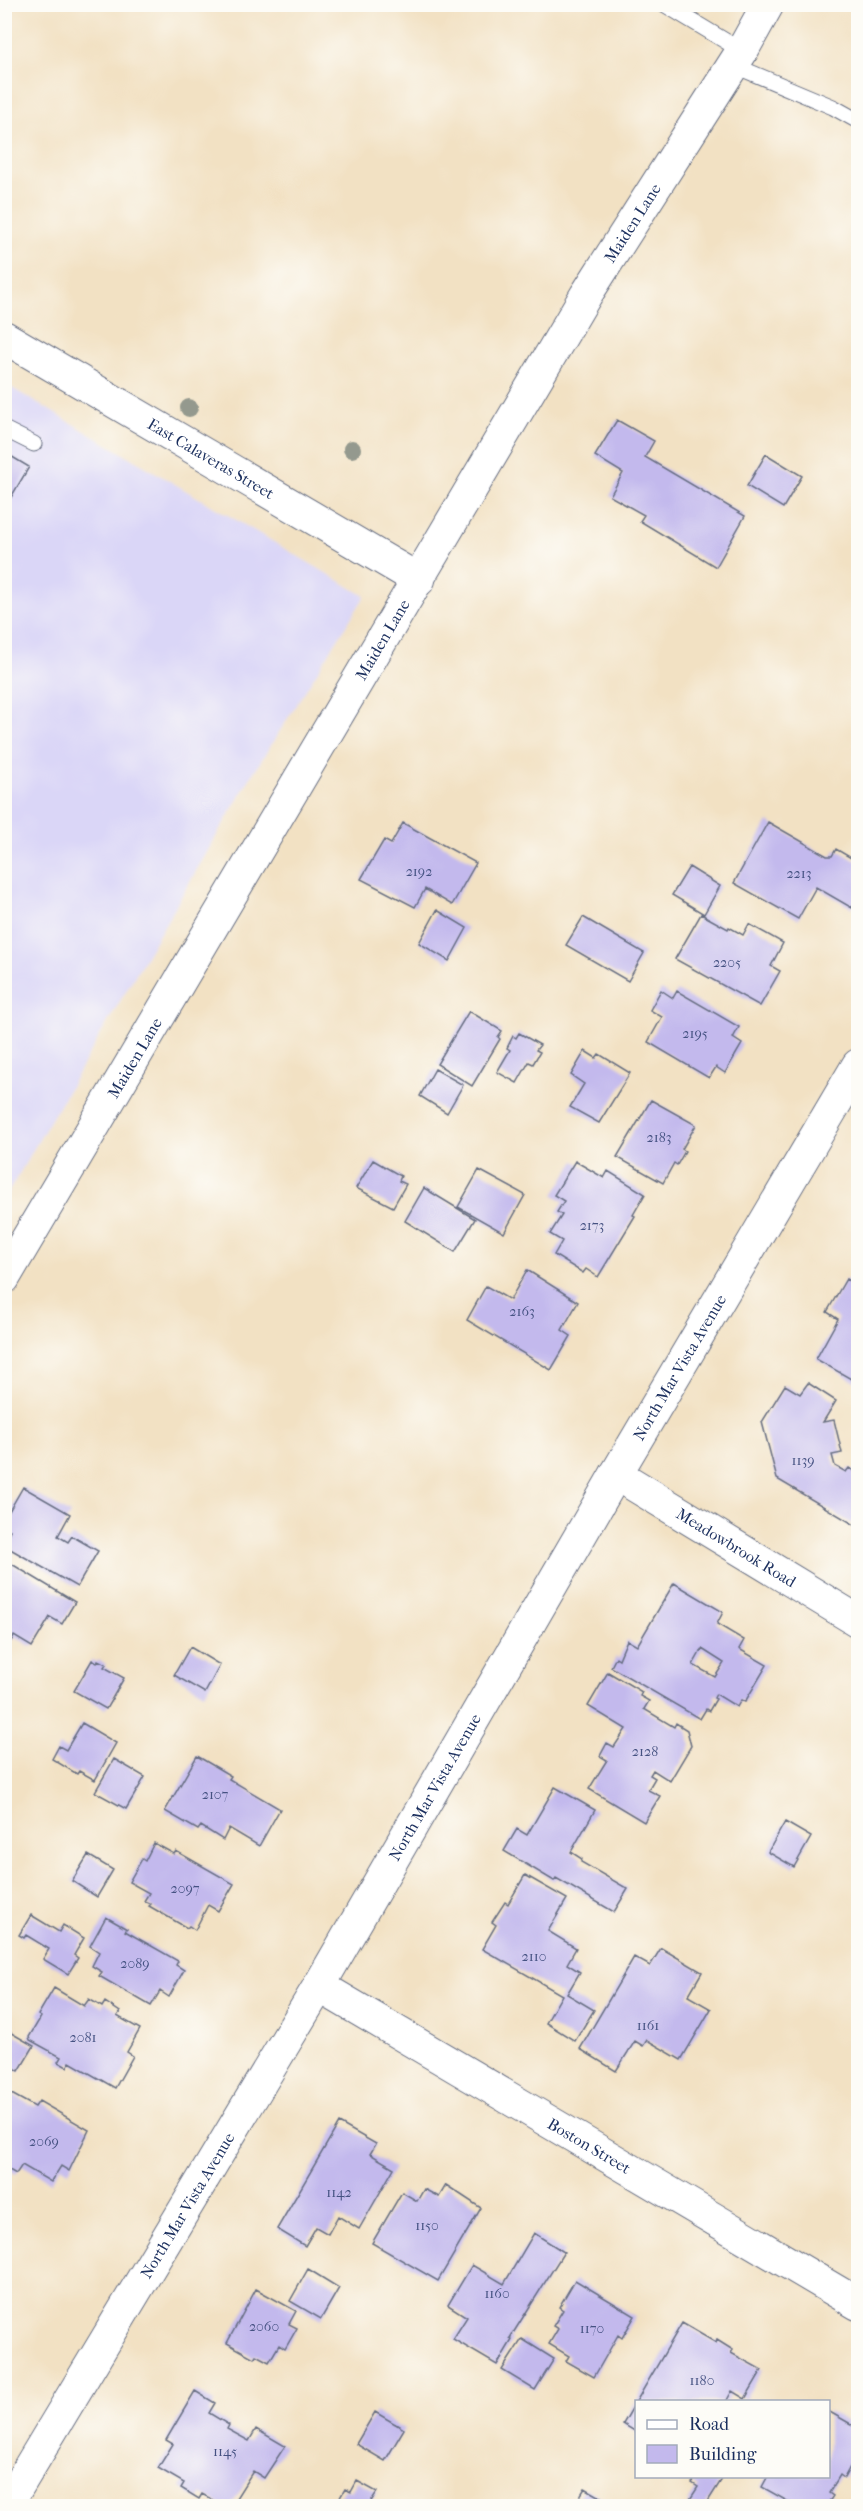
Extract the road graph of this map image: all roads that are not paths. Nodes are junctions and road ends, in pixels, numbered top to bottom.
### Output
1 (664, 4) edge
2 (768, 4) edge
3 (738, 58) junction
4 (858, 121) edge
5 (4, 337) edge
6 (4, 429) edge
7 (34, 444) dead end
8 (419, 580) junction
9 (858, 1065) edge
10 (4, 1278) edge
11 (616, 1474) junction
12 (858, 1621) edge
13 (319, 1986) junction
14 (858, 2304) edge
15 (6, 2506) edge

1 - 3 lane
2 - 3 street, Maiden Lane
3 - 4 lane
3 - 8 street, Maiden Lane
5 - 8 street, East Calaveras Street
6 - 7 lane
8 - 10 street, Maiden Lane
9 - 11 street, North Mar Vista Avenue
11 - 12 street, Meadowbrook Road
11 - 13 street, North Mar Vista Avenue
13 - 14 street, Boston Street
13 - 15 street, North Mar Vista Avenue

